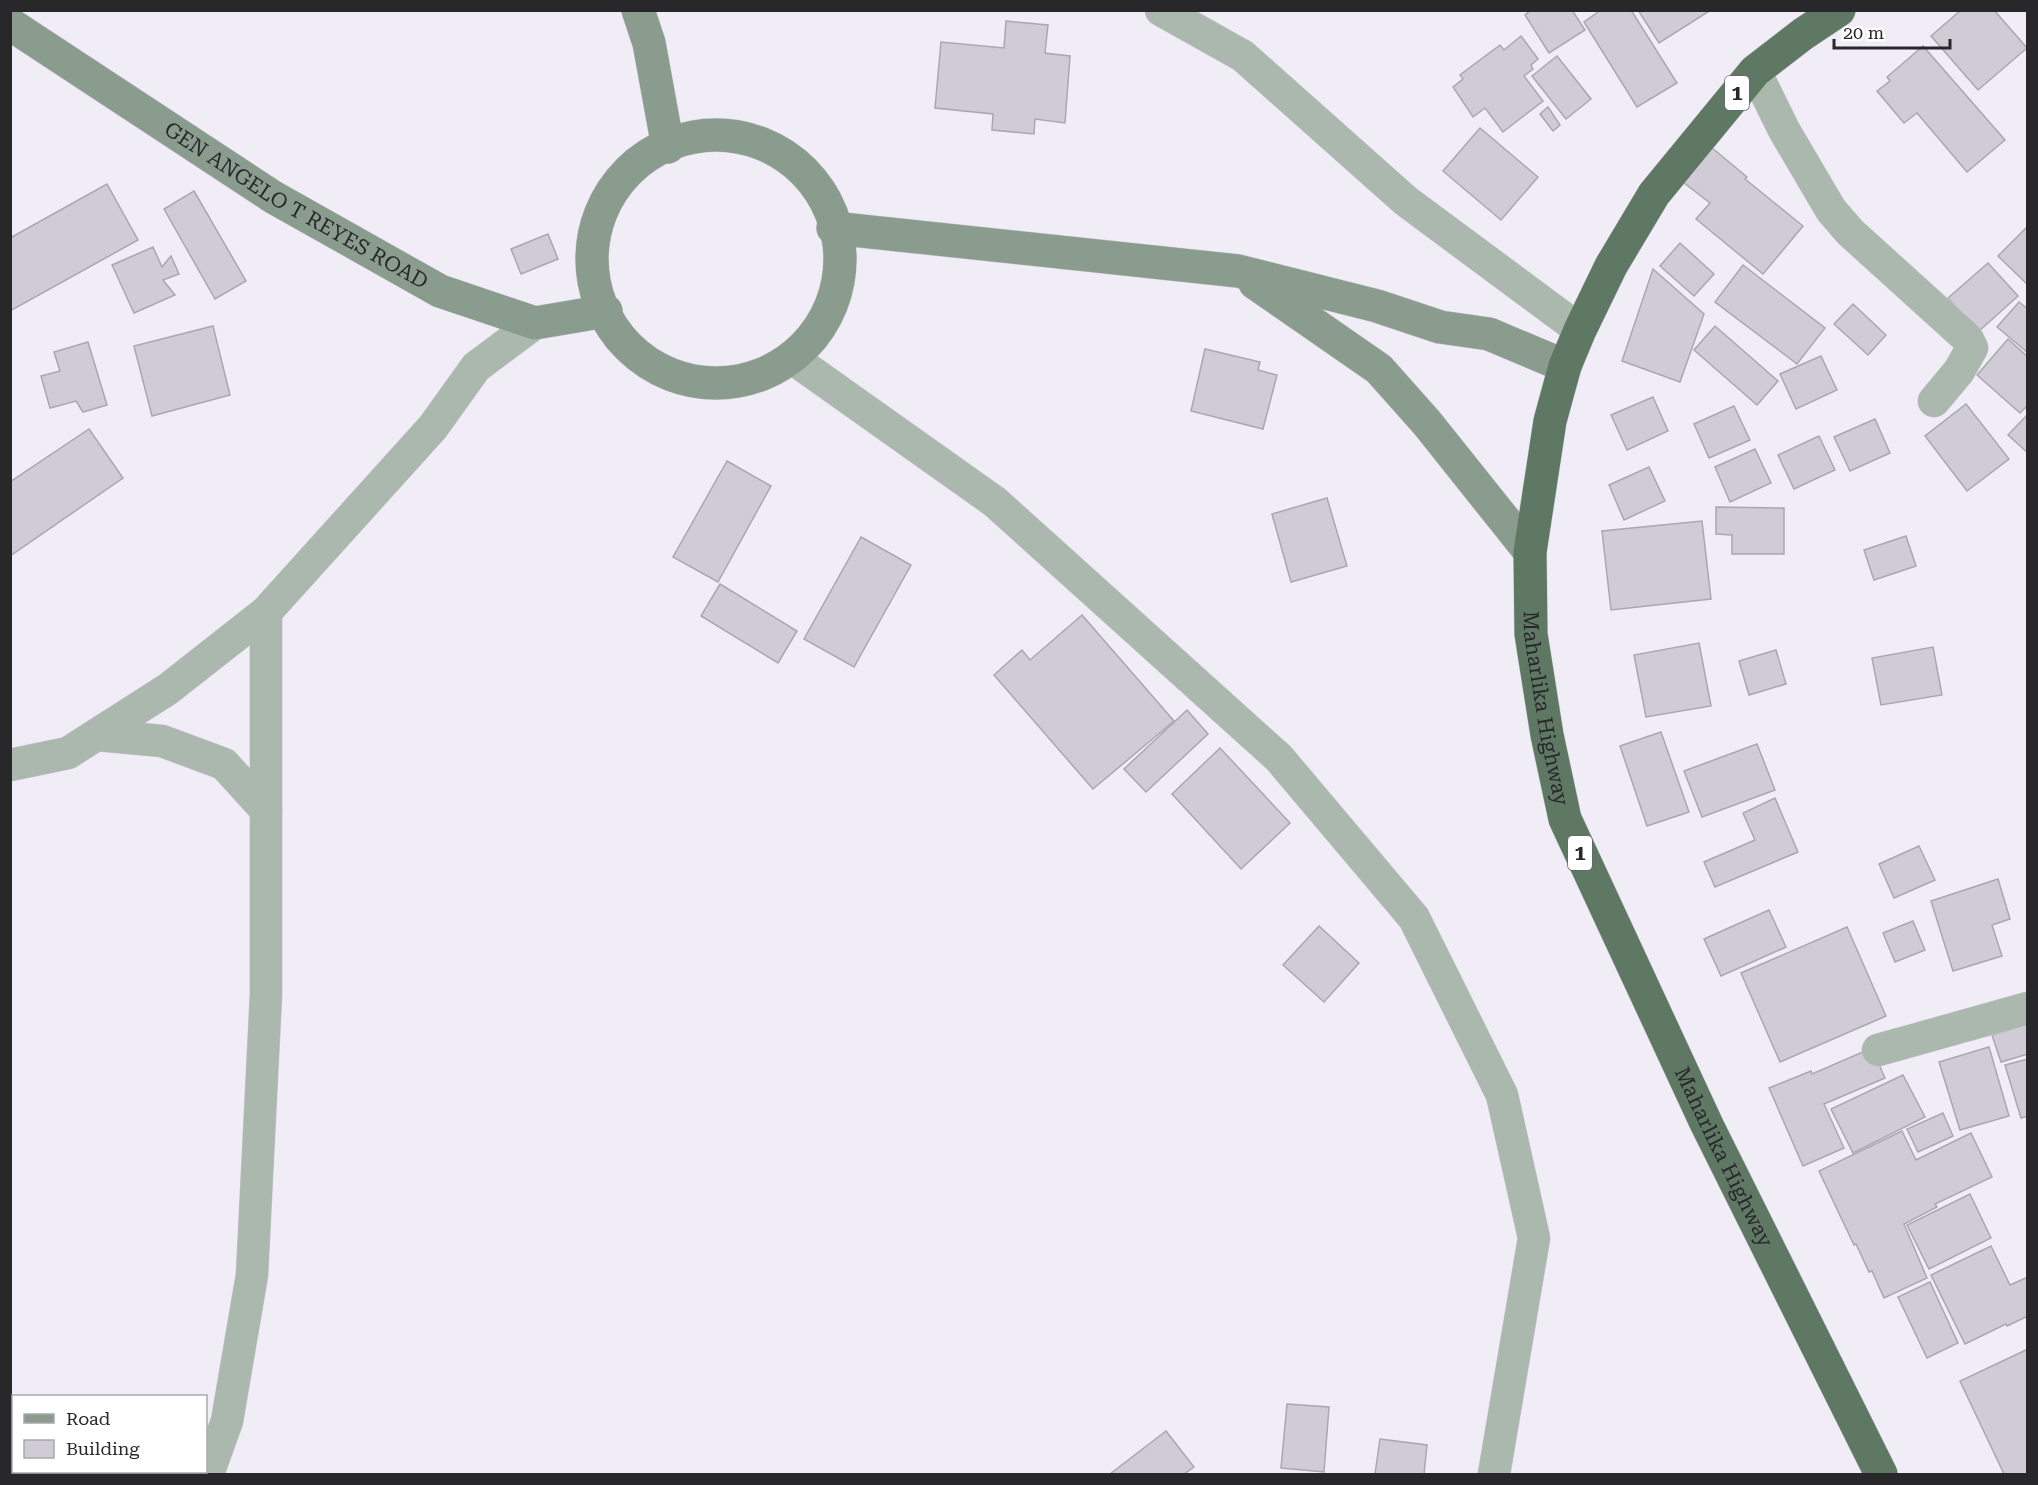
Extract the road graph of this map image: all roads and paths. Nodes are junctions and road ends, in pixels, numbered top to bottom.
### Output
1 (638, 10) edge
2 (1161, 10) edge
3 (1839, 10) edge
4 (10, 24) edge
5 (1755, 71) junction
6 (668, 147) junction
7 (833, 228) junction
8 (1238, 271) junction
9 (606, 310) junction
10 (535, 323) junction
11 (1580, 330) junction
12 (792, 358) junction
13 (1565, 366) junction
14 (1934, 401) dead end
15 (1530, 552) junction
16 (266, 612) junction
17 (97, 735) junction
18 (10, 765) edge
19 (266, 810) junction
20 (2028, 1008) edge
21 (1878, 1050) dead end
22 (208, 1474) edge
23 (1494, 1474) edge
24 (1881, 1474) edge

1 - 6 street
2 - 11 street
3 - 5 highway, Maharlika Highway / 1
4 - 10 street, GEN ANGELO T REYES ROAD
5 - 11 highway, Maharlika Highway / 1
5 - 14 street
6 - 7 street
6 - 9 street
7 - 8 street
7 - 12 street
8 - 13 street
8 - 15 street
9 - 10 street, GEN ANGELO T REYES ROAD
9 - 12 street
10 - 16 street
11 - 13 highway, Maharlika Highway / 1
12 - 23 street
13 - 15 highway, Maharlika Highway / 1
15 - 24 highway, Maharlika Highway / 1
16 - 17 street
16 - 19 street
17 - 18 street
17 - 19 street
19 - 22 street
20 - 21 street

